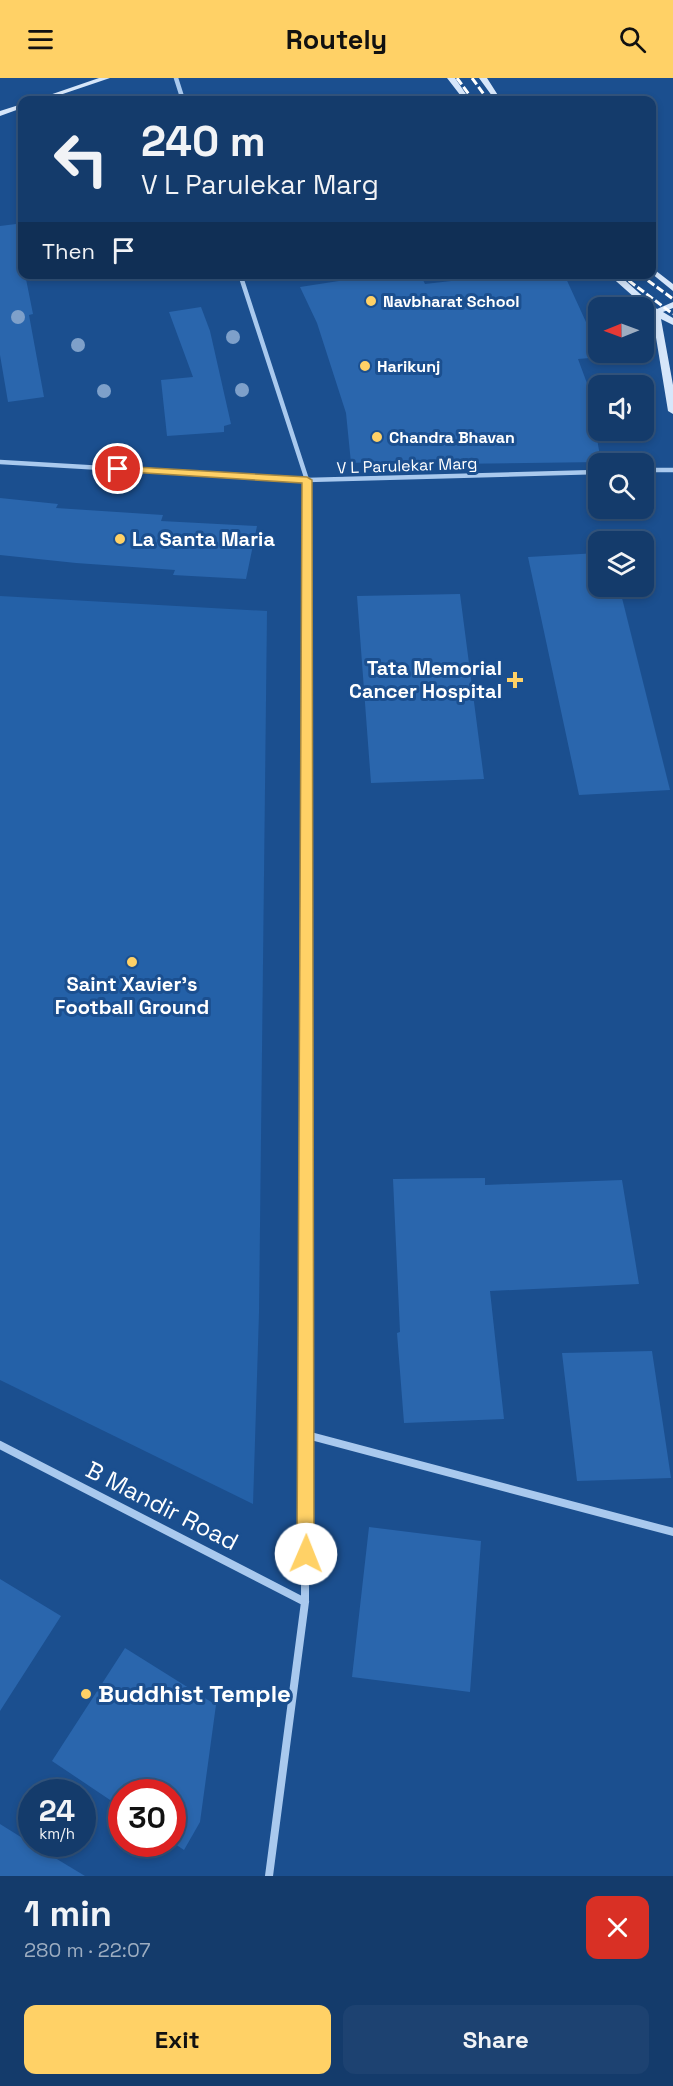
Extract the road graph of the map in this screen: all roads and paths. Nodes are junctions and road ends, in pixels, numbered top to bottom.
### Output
1 (106, 78) edge
2 (176, 78) edge
3 (451, 78) edge
4 (483, 78) edge
5 (51, 96) edge
6 (182, 96) edge
7 (464, 96) edge
8 (495, 96) edge
9 (18, 107) edge
10 (0, 114) edge
11 (656, 273) edge
12 (242, 279) edge
13 (618, 279) edge
14 (673, 288) edge
15 (673, 305) edge
16 (656, 312) junction
17 (673, 322) edge
18 (670, 381) edge
19 (673, 411) edge
20 (0, 462) edge
21 (654, 470) edge
22 (673, 470) edge
23 (588, 472) edge
24 (307, 480) junction
25 (307, 1435) junction
26 (0, 1445) edge
27 (673, 1532) edge
28 (305, 1602) junction
29 (269, 1876) edge

1 - 5 street
2 - 6 street
3 - 7 street
4 - 8 street
9 - 10 street
11 - 14 street
12 - 24 street
13 - 16 street
15 - 16 street
16 - 17 street
16 - 18 street
18 - 19 street
20 - 24 street, V L Parulekar Marg
21 - 22 street
23 - 24 street, V L Parulekar Marg
24 - 25 street
25 - 27 street
25 - 28 street
26 - 28 street, B Mandir Road
28 - 29 street

